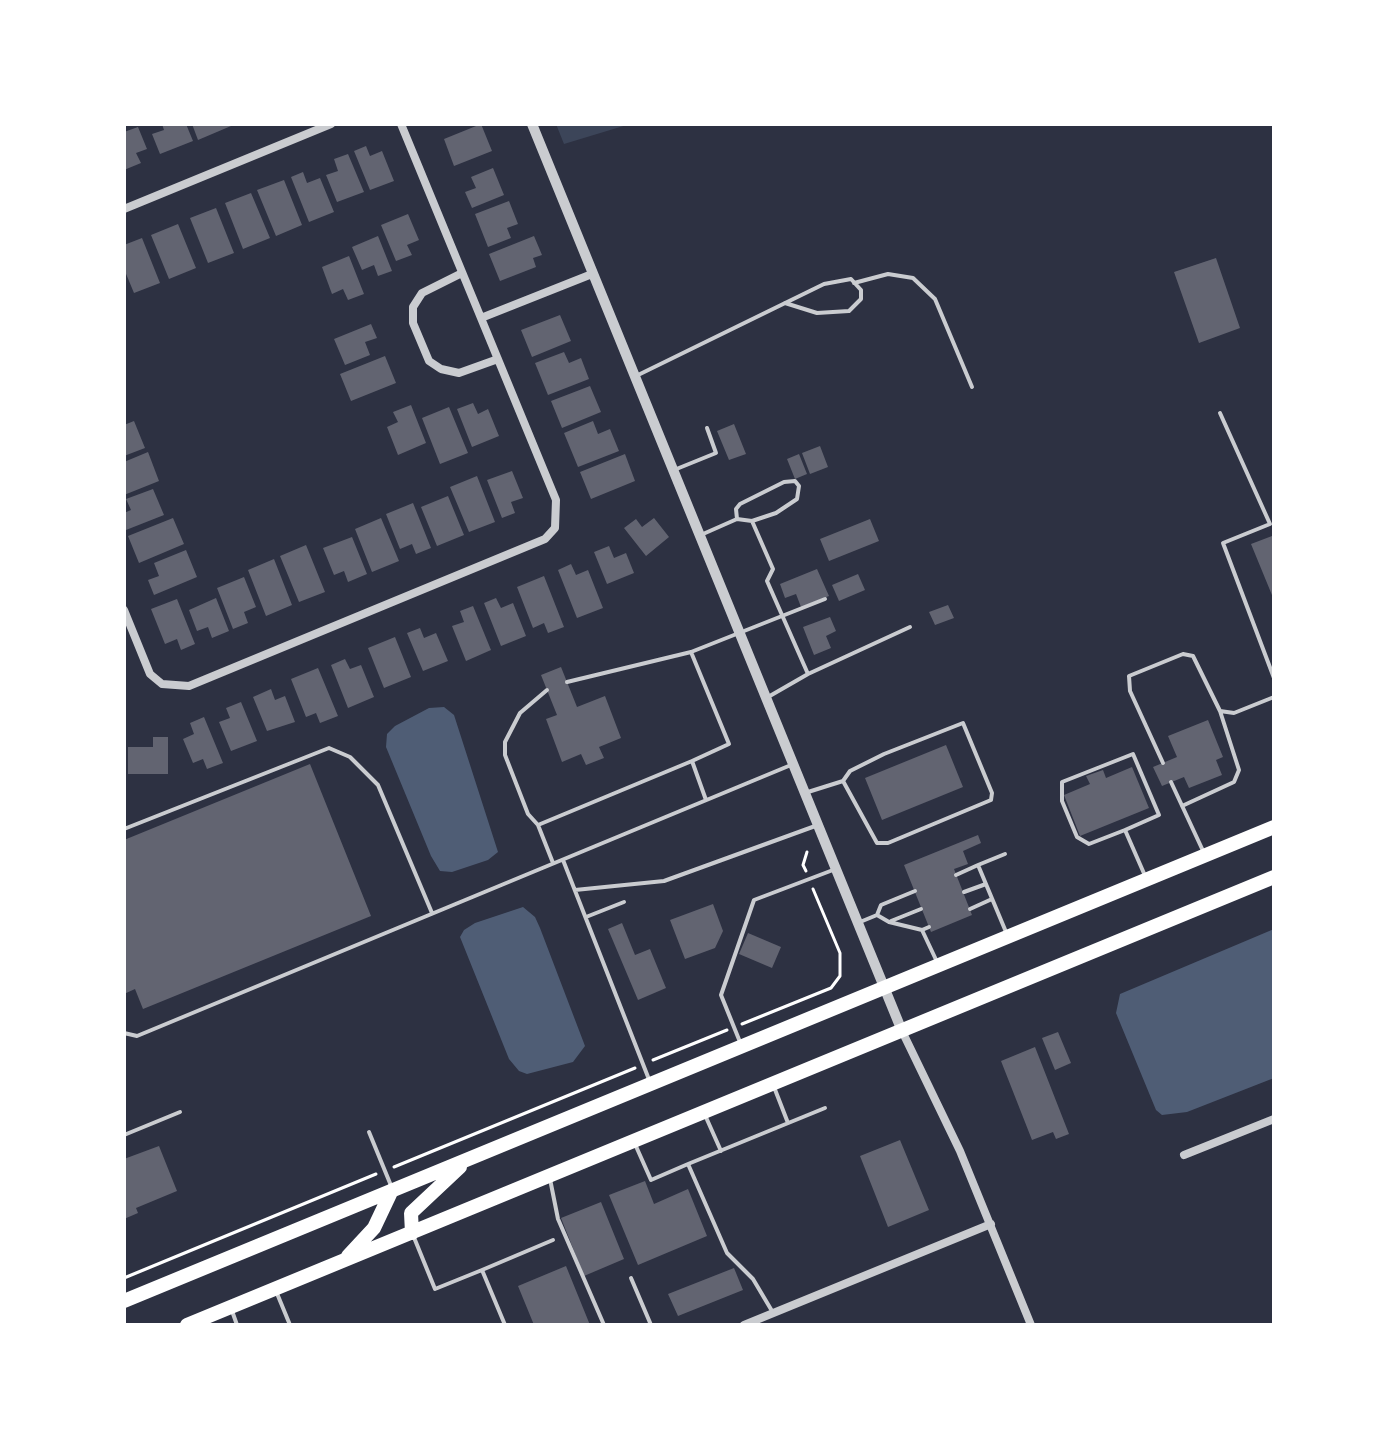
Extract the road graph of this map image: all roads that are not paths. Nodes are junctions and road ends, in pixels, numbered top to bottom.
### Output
1 (331, 124) edge
2 (401, 124) edge
3 (532, 124) edge
4 (124, 209) edge
5 (462, 273) junction
6 (592, 274) junction
7 (854, 283) junction
8 (785, 303) junction
9 (481, 318) junction
10 (498, 359) junction
11 (636, 376) junction
12 (972, 387) dead end
13 (1220, 413) dead end
14 (707, 428) dead end
15 (674, 470) junction
16 (737, 519) junction
17 (752, 521) junction
18 (701, 535) junction
19 (825, 599) dead end
20 (124, 610) edge
21 (784, 618) junction
22 (910, 627) dead end
23 (741, 634) junction
24 (691, 652) junction
25 (808, 674) junction
26 (1274, 678) edge
27 (567, 682) dead end
28 (547, 690) dead end
29 (767, 697) junction
30 (1274, 697) edge
31 (1220, 711) junction
32 (692, 761) junction
33 (794, 763) junction
34 (1163, 763) dead end
35 (843, 781) junction
36 (1171, 782) dead end
37 (806, 793) junction
38 (706, 800) junction
39 (1182, 806) junction
40 (538, 825) junction
41 (818, 825) junction
42 (1274, 827) edge
43 (124, 829) edge
44 (1125, 830) junction
45 (1005, 854) dead end
46 (1206, 856) junction
47 (563, 859) junction
48 (553, 863) junction
49 (978, 865) junction
50 (836, 869) junction
51 (956, 875) dead end
52 (1274, 877) edge
53 (1147, 880) junction
54 (986, 884) junction
55 (575, 890) junction
56 (915, 891) dead end
57 (964, 892) dead end
58 (992, 899) junction
59 (624, 902) dead end
60 (921, 909) dead end
61 (970, 909) dead end
62 (432, 913) junction
63 (877, 915) junction
64 (586, 917) junction
65 (889, 922) junction
66 (858, 923) junction
67 (929, 927) dead end
68 (922, 930) junction
69 (1008, 938) junction
70 (939, 966) junction
71 (885, 989) junction
72 (902, 1031) junction
73 (124, 1033) edge
74 (742, 1047) junction
75 (651, 1084) junction
76 (773, 1085) junction
77 (825, 1108) dead end
78 (180, 1112) dead end
79 (704, 1113) junction
80 (1274, 1119) edge
81 (788, 1123) junction
82 (369, 1132) dead end
83 (124, 1135) edge
84 (634, 1142) junction
85 (721, 1151) junction
86 (1184, 1155) dead end
87 (469, 1159) junction
88 (688, 1164) junction
89 (549, 1177) junction
90 (392, 1190) junction
91 (991, 1224) junction
92 (412, 1233) junction
93 (553, 1240) dead end
94 (346, 1259) junction
95 (482, 1270) junction
96 (631, 1278) dead end
97 (275, 1288) junction
98 (124, 1301) edge
99 (231, 1307) junction
100 (773, 1313) junction
101 (187, 1325) edge
102 (237, 1325) edge
103 (290, 1325) edge
104 (505, 1325) edge
105 (604, 1325) edge
106 (651, 1325) edge
107 (744, 1325) edge
108 (1031, 1325) edge

1 - 4 street
2 - 5 street
3 - 6 street
5 - 9 street
5 - 10 street
6 - 9 street
6 - 11 street
7 - 8 lane
7 - 8 lane
7 - 12 lane
8 - 11 lane
9 - 10 street
10 - 20 street
11 - 15 street
13 - 26 lane
14 - 15 lane
15 - 18 street
16 - 17 lane
16 - 17 lane
16 - 18 lane
17 - 21 lane
18 - 23 street
19 - 21 lane
21 - 23 lane
21 - 25 lane
22 - 25 lane
23 - 24 lane
23 - 29 street
24 - 27 lane
24 - 32 lane
25 - 29 lane
28 - 40 lane
29 - 33 street
30 - 31 lane
31 - 34 lane
31 - 39 lane
32 - 38 lane
32 - 40 lane
33 - 37 street
33 - 38 lane
35 - 35 lane
35 - 37 lane
36 - 39 lane
37 - 41 street
38 - 47 lane
39 - 46 lane
40 - 48 lane
41 - 50 street
41 - 55 lane
42 - 46 highway
43 - 62 lane
44 - 44 lane
44 - 53 lane
45 - 49 lane
46 - 53 highway
47 - 48 lane
47 - 55 lane
48 - 62 lane
49 - 51 lane
49 - 54 lane
50 - 66 street
50 - 74 lane
52 - 72 highway
53 - 69 highway
54 - 57 lane
54 - 58 lane
55 - 64 lane
56 - 63 lane
58 - 61 lane
58 - 69 lane
59 - 64 lane
60 - 65 lane
62 - 73 lane
63 - 65 lane
63 - 66 lane
64 - 75 lane
65 - 68 lane
66 - 71 street
67 - 68 lane
68 - 70 lane
69 - 70 highway
70 - 71 highway
71 - 72 street
71 - 74 highway
72 - 76 highway
72 - 91 street
74 - 75 highway
75 - 87 highway
76 - 79 highway
76 - 81 lane
77 - 81 lane
78 - 83 lane
79 - 84 highway
79 - 85 lane
80 - 86 street
81 - 85 lane
82 - 90 lane
84 - 88 lane
84 - 89 highway
85 - 88 lane
87 - 90 highway
87 - 92 highway
88 - 100 lane
89 - 92 highway
89 - 105 lane
90 - 94 highway
90 - 98 highway
91 - 100 street
91 - 108 street
92 - 94 highway
92 - 95 lane
93 - 95 lane
94 - 97 highway
95 - 104 lane
96 - 106 lane
97 - 99 highway
97 - 103 lane
99 - 101 highway
99 - 102 lane
100 - 107 street

